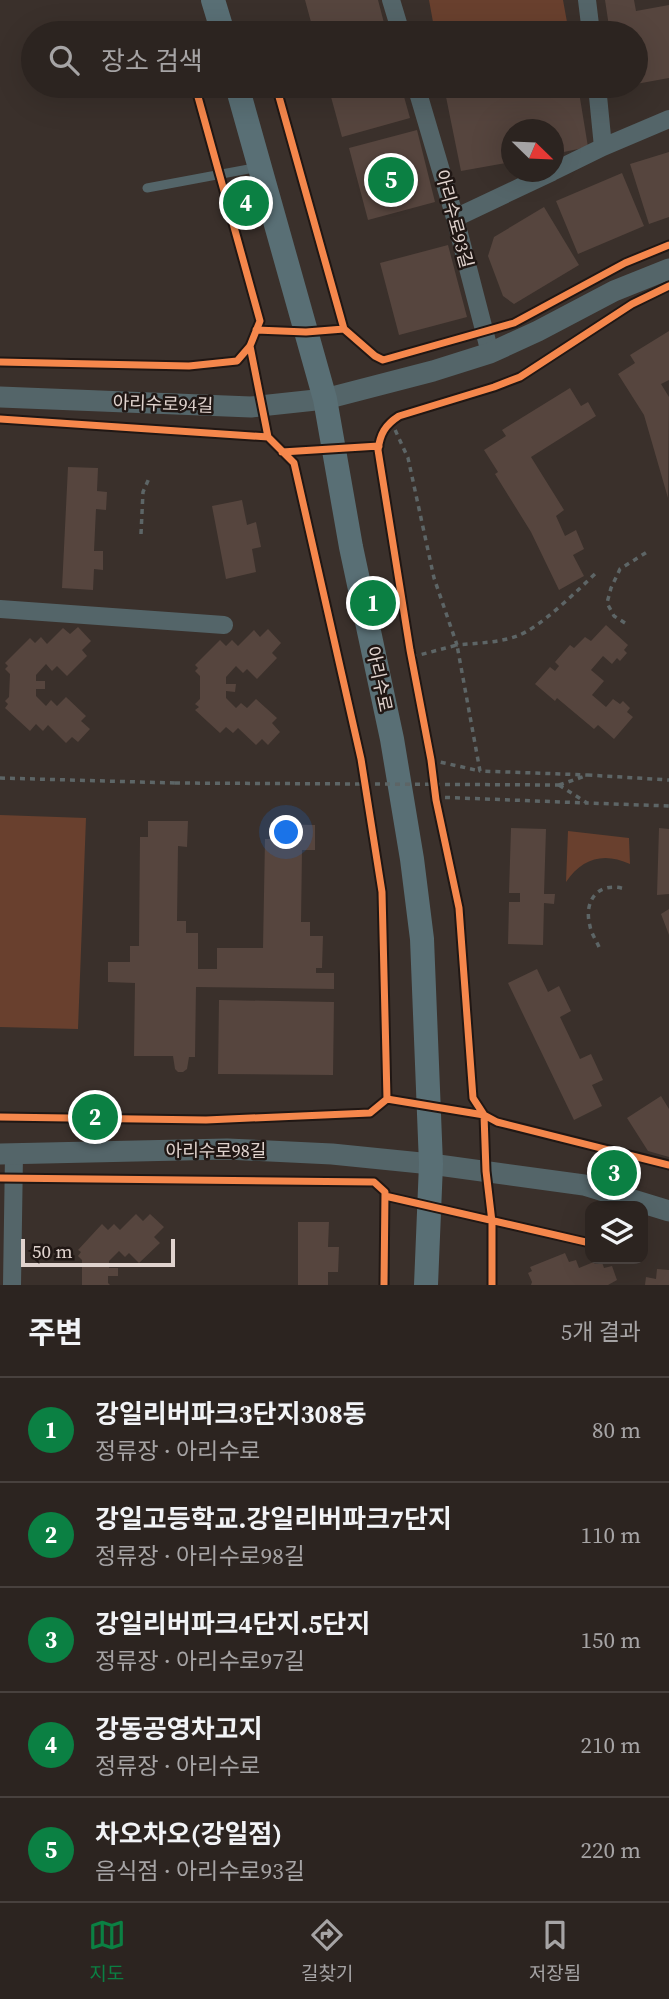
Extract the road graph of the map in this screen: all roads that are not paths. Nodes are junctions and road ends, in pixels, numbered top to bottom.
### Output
1 (213, 0) edge
2 (391, 0) edge
3 (587, 0) edge
4 (219, 21) edge
5 (397, 21) edge
6 (590, 21) edge
7 (240, 98) edge
8 (420, 98) edge
9 (598, 98) edge
10 (669, 119) edge
11 (603, 147) junction
12 (564, 166) edge
13 (260, 167) junction
14 (530, 182) edge
15 (147, 188) dead end
16 (456, 218) junction
17 (669, 269) edge
18 (490, 353) junction
19 (0, 397) edge
20 (325, 399) junction
21 (0, 609) edge
22 (224, 625) dead end
23 (7, 1155) edge
24 (431, 1164) junction
25 (669, 1211) edge
26 (12, 1285) edge
27 (426, 1285) edge

1 - 4 main road
2 - 5 street
3 - 6 street
7 - 13 main road, 아리수로
8 - 16 street, 아리수로93길
9 - 11 street
10 - 11 street
11 - 12 street
13 - 15 lane
13 - 20 main road, 아리수로
14 - 16 street
16 - 18 street, 아리수로93길
17 - 18 street
18 - 20 street
19 - 20 street, 아리수로94길
20 - 24 main road, 아리수로
21 - 22 street
23 - 24 street, 아리수로98길
23 - 26 street
24 - 25 street, 아리수로98길
24 - 27 main road, 아리수로

